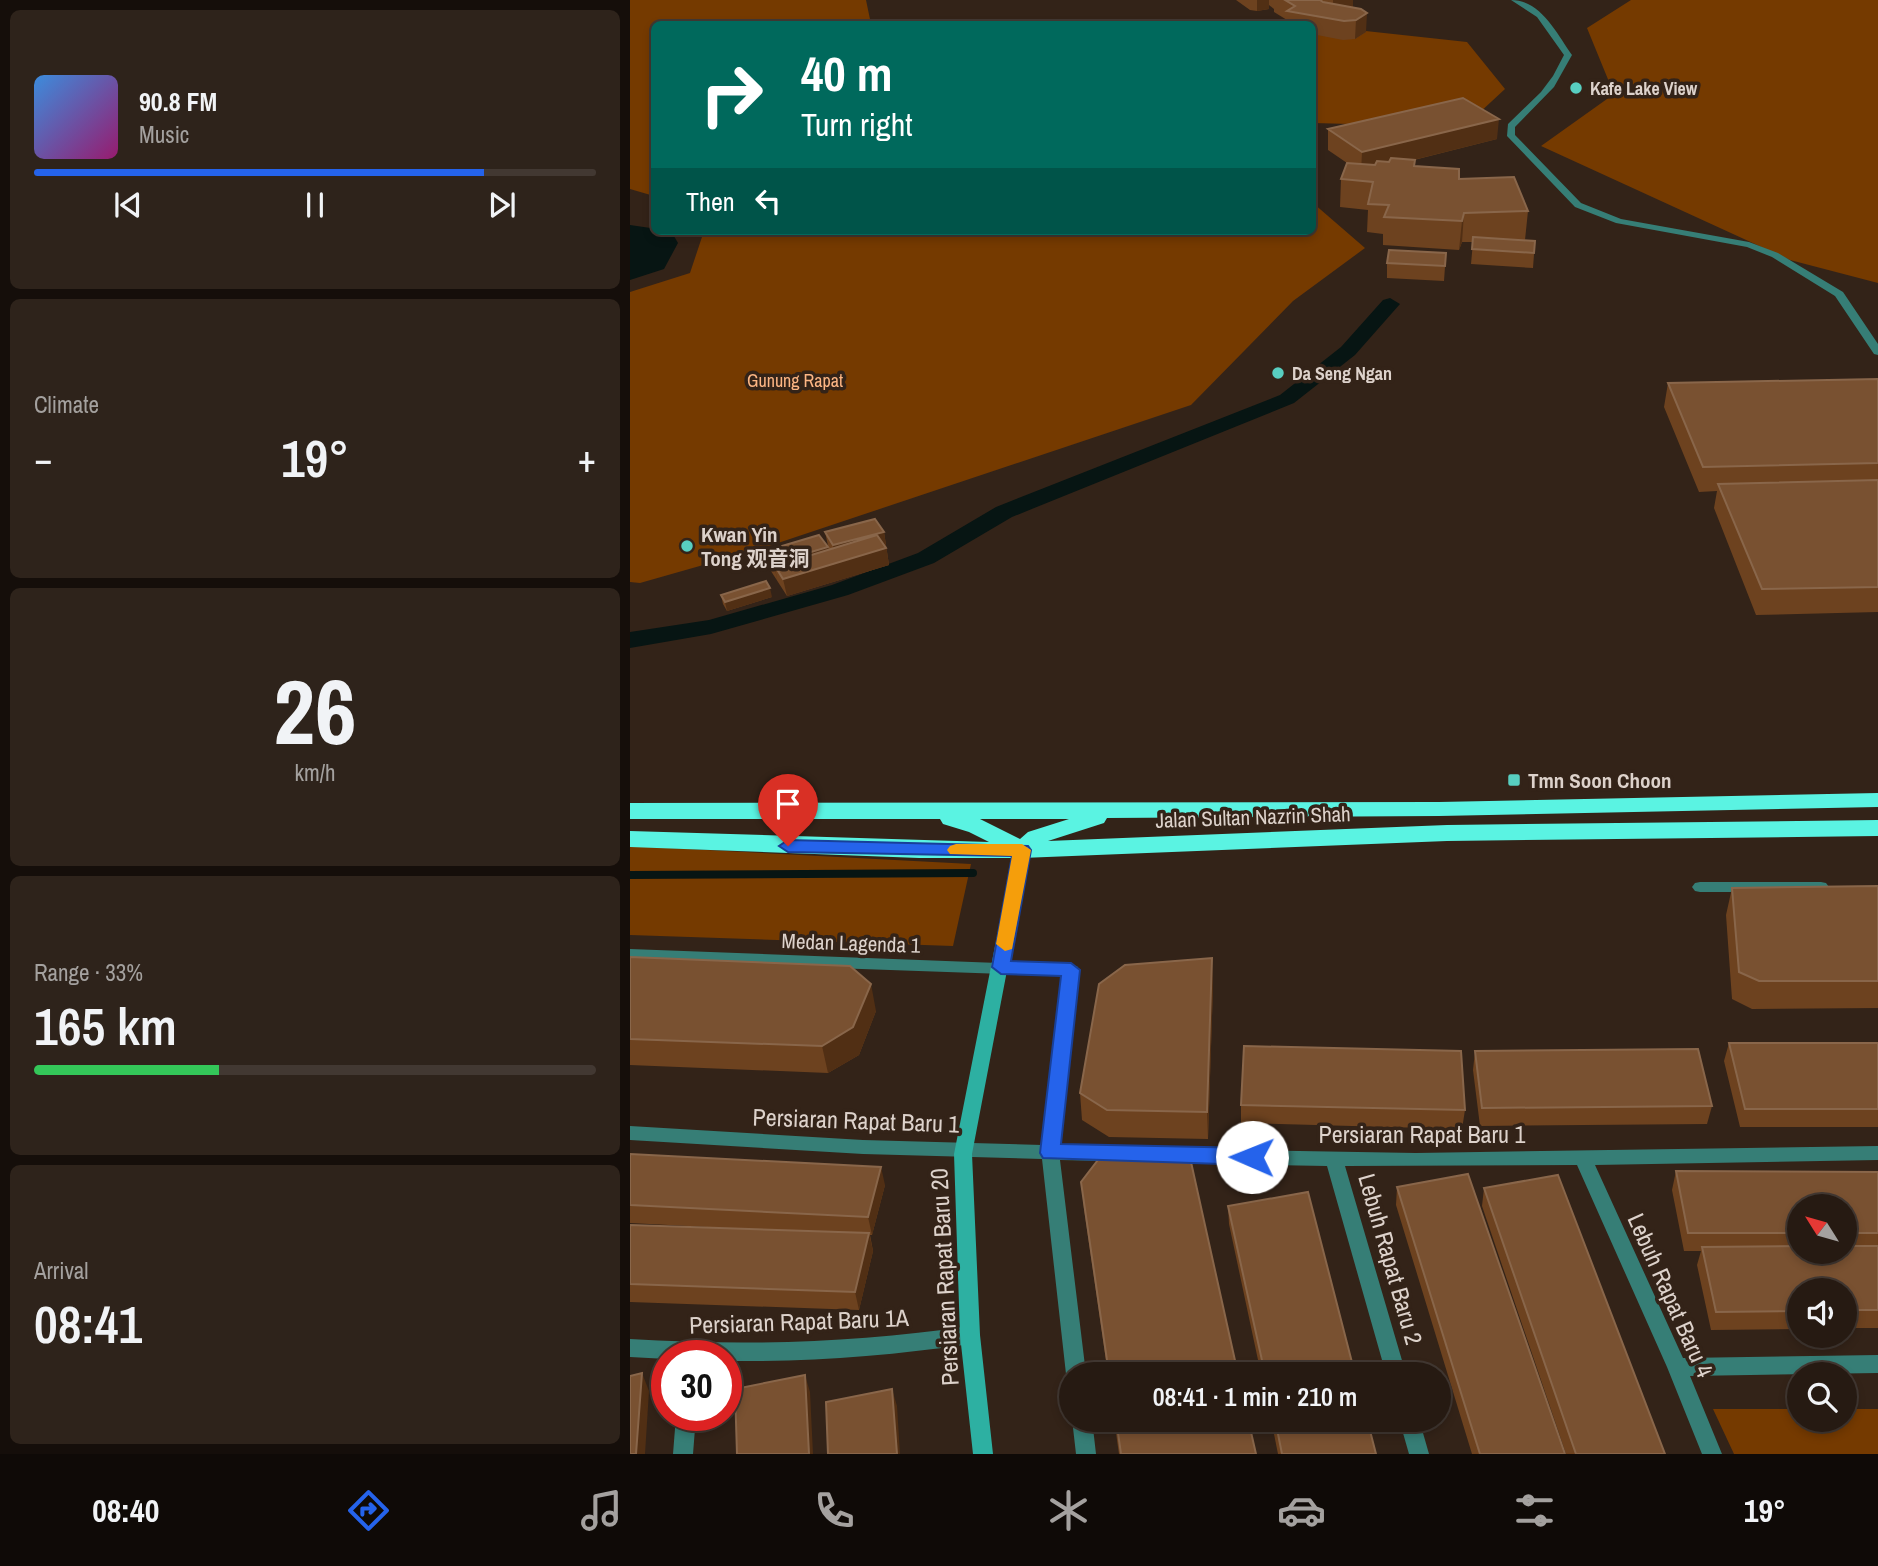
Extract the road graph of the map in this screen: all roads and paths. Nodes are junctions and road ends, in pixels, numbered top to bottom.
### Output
1 (1515, 0) edge
2 (1878, 352) edge
3 (1878, 800) edge
4 (1136, 810) junction
5 (630, 811) edge
6 (919, 812) junction
7 (1878, 828) edge
8 (630, 839) edge
9 (1022, 850) junction
10 (1700, 887) dead end
11 (1837, 887) edge
12 (630, 956) edge
13 (1001, 967) junction
14 (630, 1133) edge
15 (964, 1148) junction
16 (1050, 1153) junction
17 (1878, 1153) edge
18 (1583, 1158) junction
19 (1334, 1160) junction
20 (970, 1335) junction
21 (630, 1348) edge
22 (651, 1350) edge
23 (742, 1354) edge
24 (1075, 1362) edge
25 (1393, 1362) edge
26 (1878, 1364) edge
27 (1677, 1367) junction
28 (685, 1431) edge
29 (1083, 1432) edge
30 (1413, 1432) edge
31 (683, 1454) edge
32 (983, 1454) edge
33 (1086, 1454) edge
34 (1419, 1454) edge
35 (1712, 1454) edge

1 - 2 street
3 - 4 highway, Jalan Sultan Nazrin Shah
4 - 6 highway, Jalan Sultan Nazrin Shah
4 - 9 highway
5 - 6 highway, Jalan Sultan Nazrin Shah
6 - 9 highway
7 - 9 highway, Jalan Sultan Nazrin Shah
8 - 9 highway, Jalan Sultan Nazrin Shah
9 - 13 street, Persiaran Rapat Baru 20
10 - 11 street
12 - 13 street, Medan Lagenda 1
13 - 15 street, Persiaran Rapat Baru 20
13 - 16 street, Medan Lagenda 1
14 - 15 street, Persiaran Rapat Baru 1
15 - 16 street, Persiaran Rapat Baru 1
15 - 20 street, Persiaran Rapat Baru 20
16 - 19 street, Persiaran Rapat Baru 1
16 - 24 street
17 - 18 street, Persiaran Rapat Baru 1
18 - 19 street, Persiaran Rapat Baru 1
18 - 27 street, Lebuh Rapat Baru 4
19 - 25 street, Lebuh Rapat Baru 2
20 - 23 street, Persiaran Rapat Baru 1A
20 - 32 street, Persiaran Rapat Baru 20
21 - 22 street, Persiaran Rapat Baru 1A
26 - 27 street
27 - 35 street, Lebuh Rapat Baru 4
28 - 31 street
29 - 33 street
30 - 34 street

